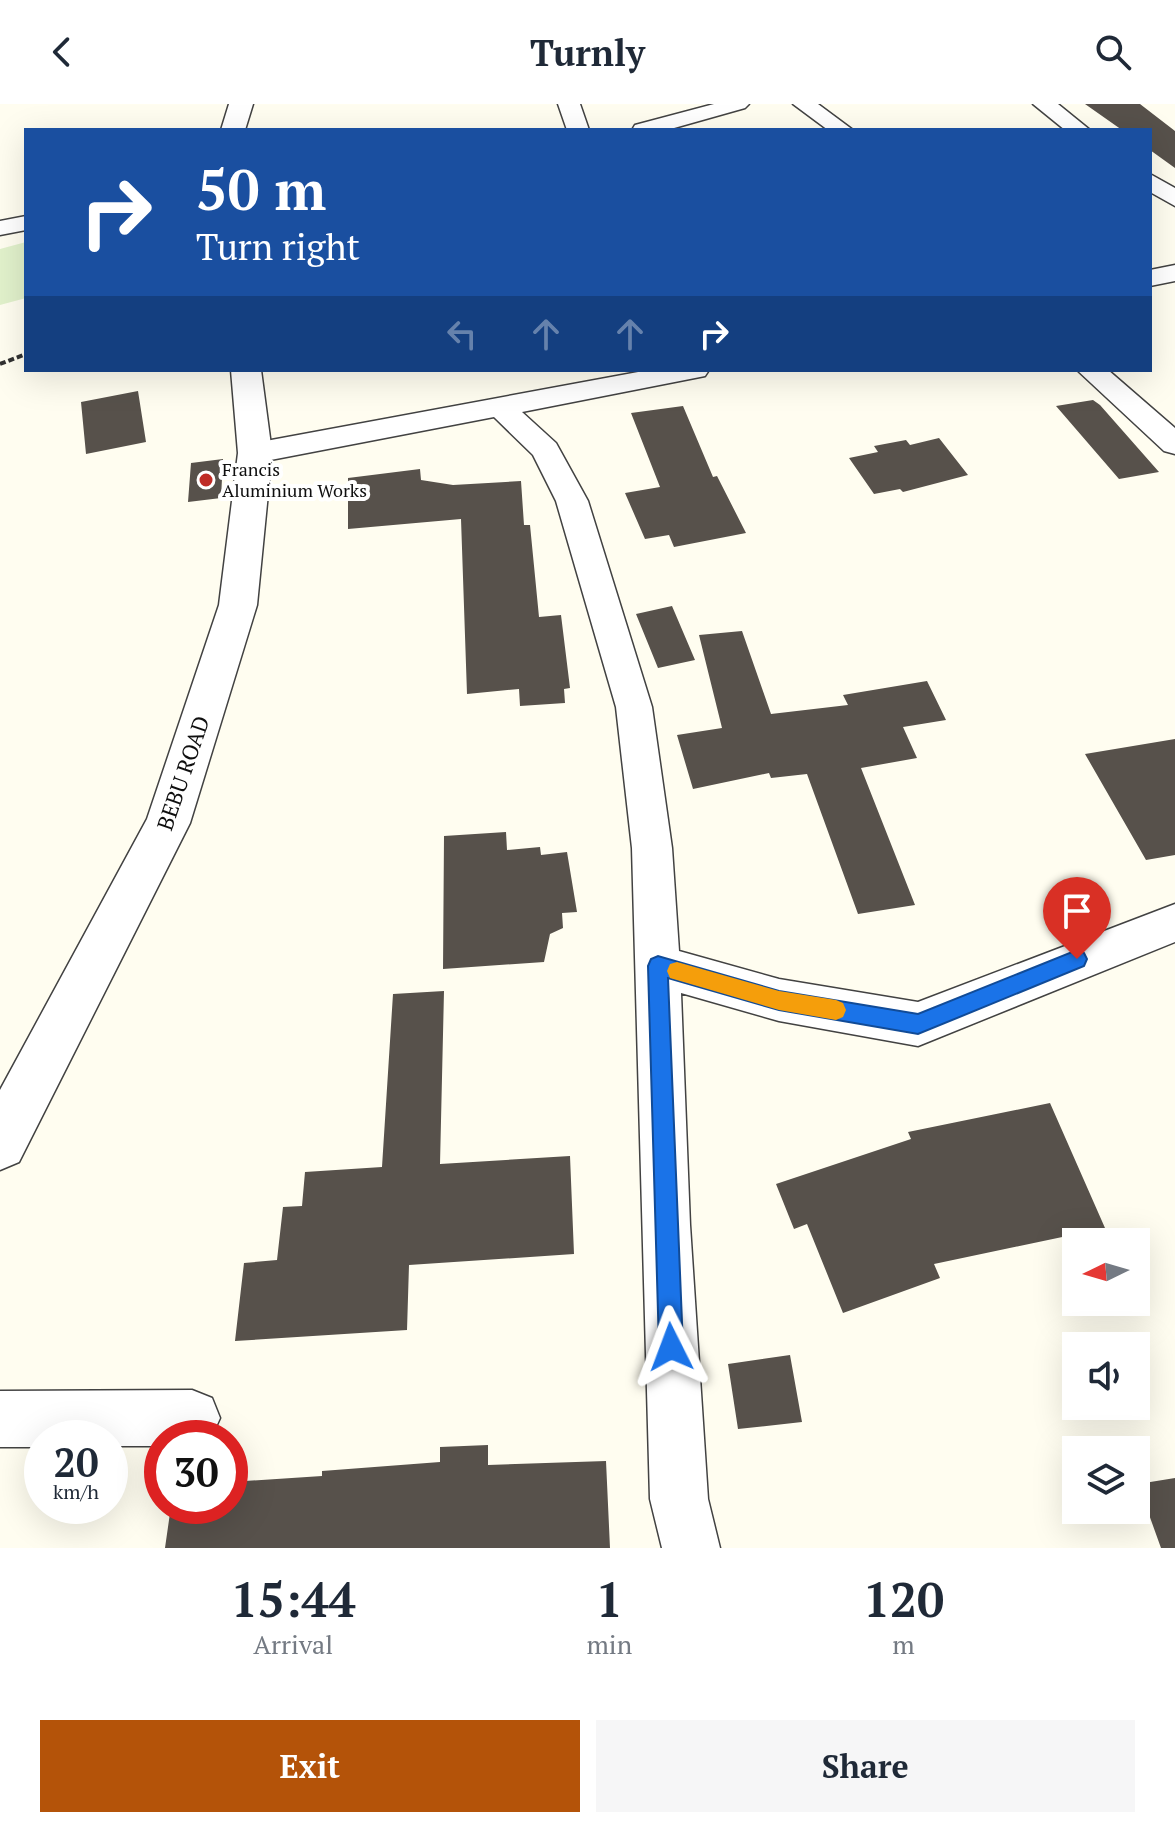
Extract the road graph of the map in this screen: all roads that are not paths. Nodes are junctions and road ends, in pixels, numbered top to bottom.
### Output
1 (241, 104) edge
2 (569, 104) edge
3 (738, 104) edge
4 (804, 104) edge
5 (1044, 104) edge
6 (234, 128) edge
7 (577, 128) edge
8 (650, 128) edge
9 (839, 128) edge
10 (1076, 128) edge
11 (1152, 182) edge
12 (1175, 199) edge
13 (24, 223) edge
14 (0, 228) edge
15 (1175, 273) edge
16 (1152, 278) edge
17 (246, 372) edge
18 (684, 372) edge
19 (1093, 372) edge
20 (500, 407) junction
21 (1175, 444) edge
22 (255, 453) junction
23 (1175, 923) edge
24 (658, 966) junction
25 (0, 1143) edge
26 (192, 1418) dead end
27 (0, 1419) edge
28 (691, 1548) edge

1 - 6 street
2 - 7 street
3 - 8 street
4 - 9 street
5 - 10 street
11 - 12 street
13 - 14 street
15 - 16 street
17 - 22 street, BEBU ROAD
18 - 20 street
19 - 21 street
20 - 22 street
20 - 24 street
22 - 25 street, BEBU ROAD
23 - 24 street
24 - 28 street
26 - 27 street

